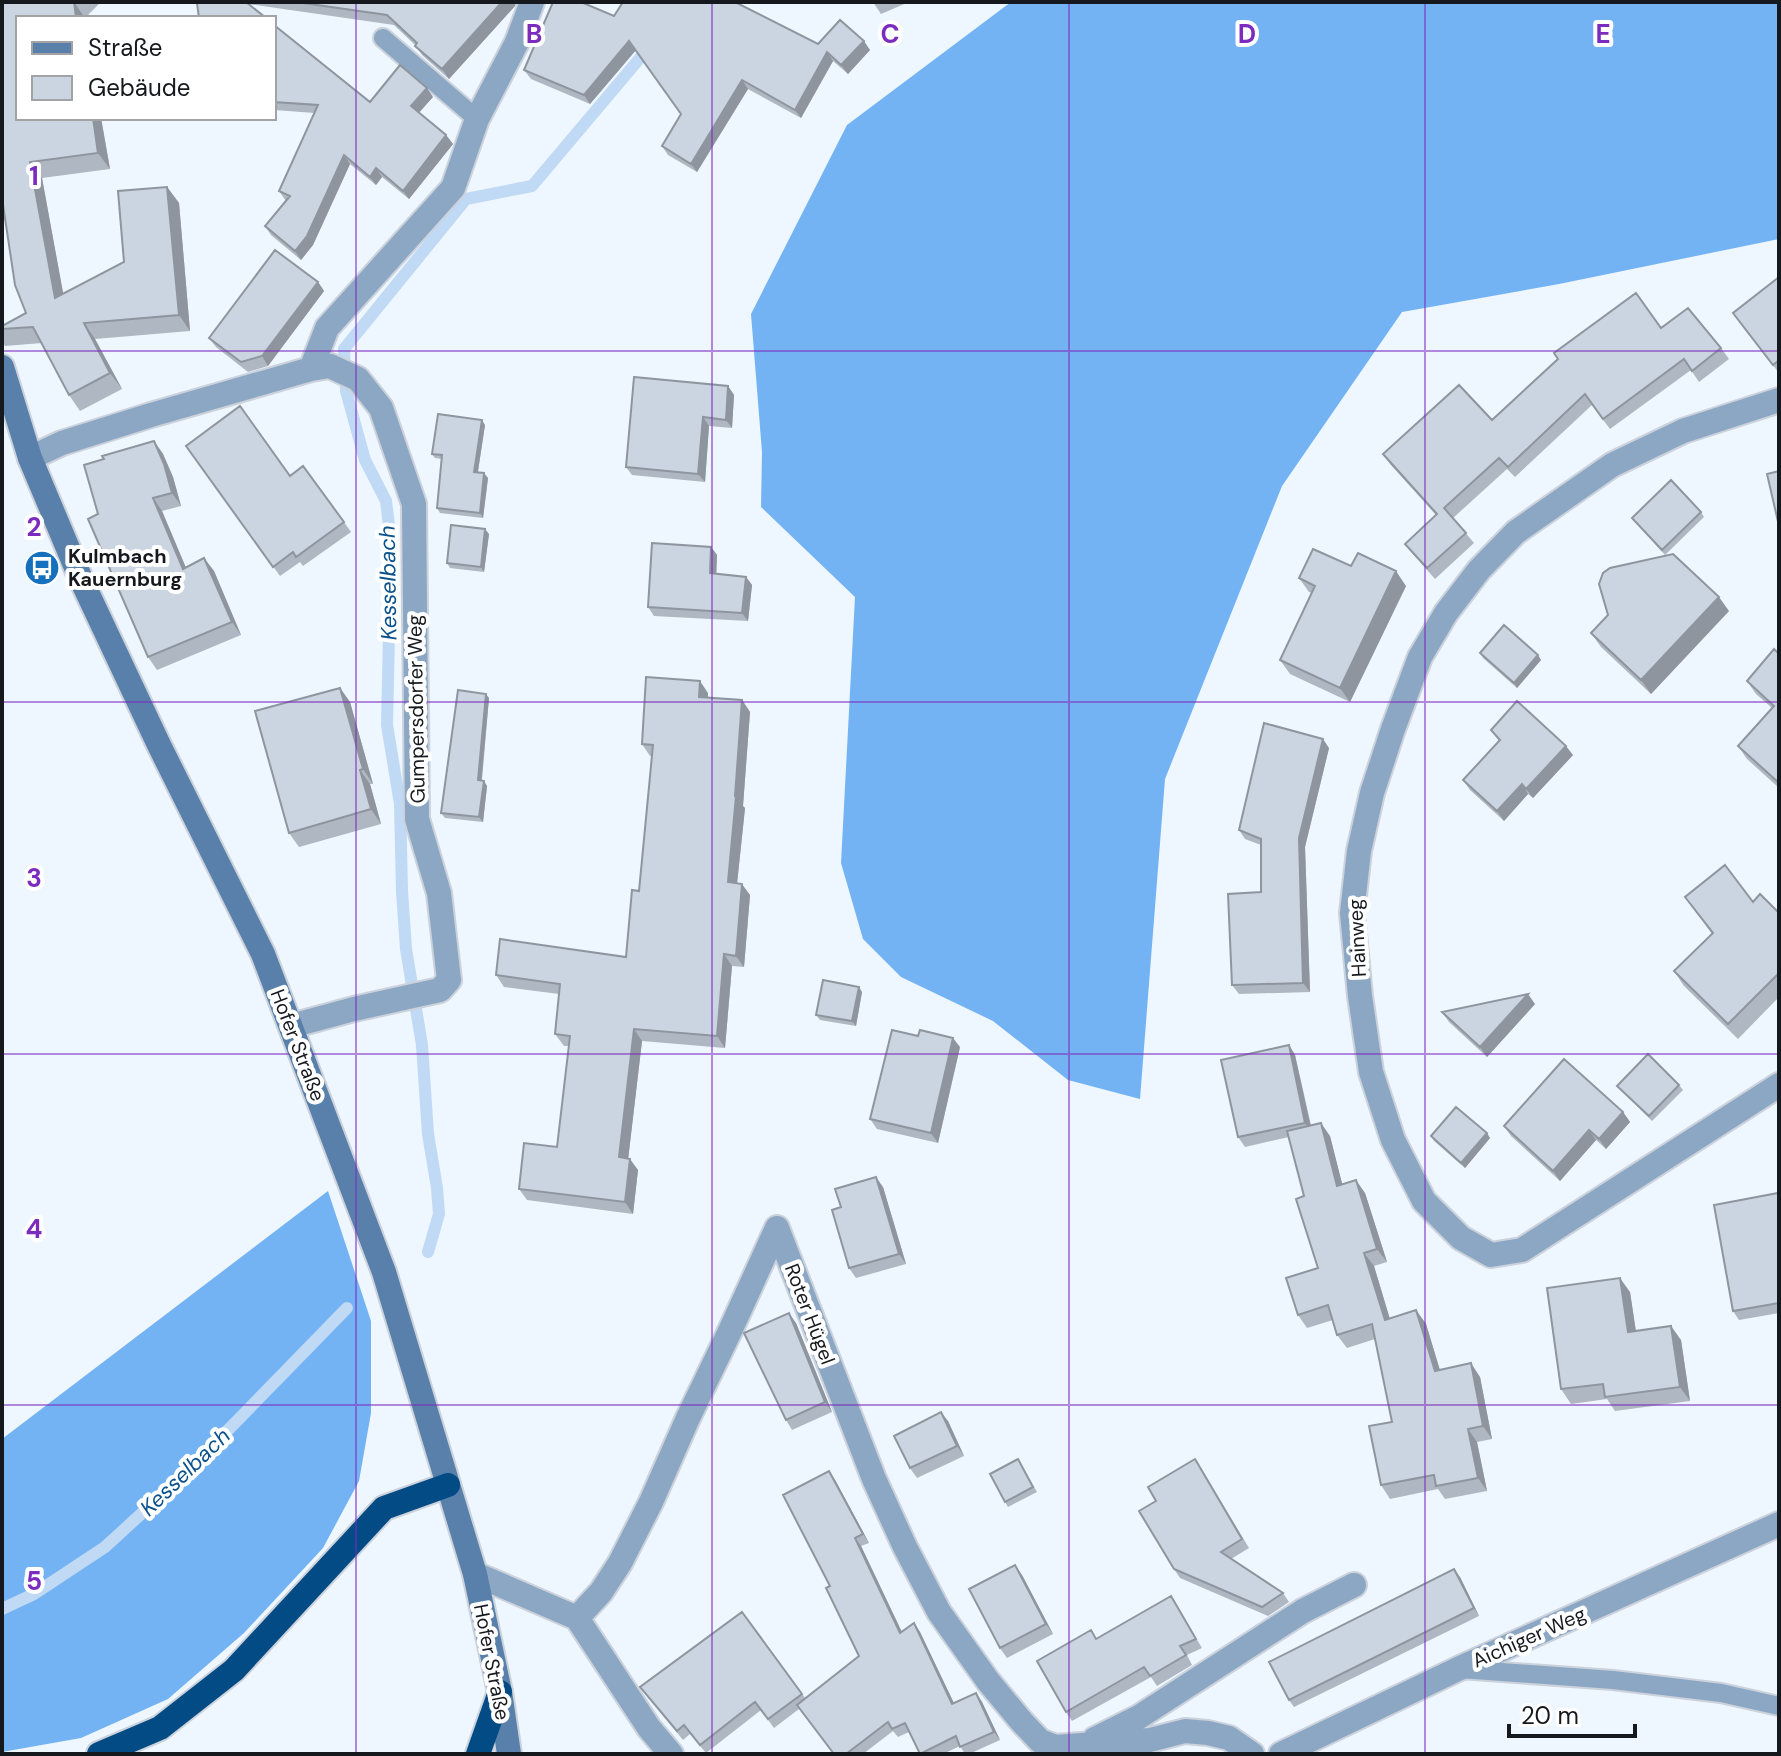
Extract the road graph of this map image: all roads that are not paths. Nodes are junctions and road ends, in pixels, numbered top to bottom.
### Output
1 (532, 2) edge
2 (383, 38) edge
3 (477, 119) junction
4 (2, 367) edge
5 (321, 368) junction
6 (1779, 400) edge
7 (30, 458) junction
8 (291, 1026) junction
9 (1779, 1085) edge
10 (448, 1485) junction
11 (1779, 1524) edge
12 (475, 1574) junction
13 (1354, 1585) dead end
14 (577, 1618) junction
15 (1458, 1669) junction
16 (500, 1692) junction
17 (1779, 1706) edge
18 (1082, 1745) junction
19 (99, 1754) edge
20 (478, 1754) edge
21 (509, 1754) edge
22 (671, 1754) edge
23 (1252, 1754) edge
24 (1281, 1754) edge

1 - 3 street
2 - 3 lane
3 - 5 street
4 - 7 street, Hofer Straße
5 - 7 street
5 - 8 street, Gumpersdorfer Weg
6 - 9 street, Hainweg
7 - 8 street, Hofer Straße
8 - 10 street, Hofer Straße
10 - 12 street, Hofer Straße
10 - 19 highway
11 - 15 street, Aichiger Weg
12 - 14 street
12 - 16 street, Hofer Straße
13 - 18 street
14 - 18 street, Roter Hügel
14 - 22 street
15 - 17 lane
15 - 24 street, Aichiger Weg
16 - 20 highway
16 - 21 street, Hofer Straße
18 - 23 street, Roter Hügel

